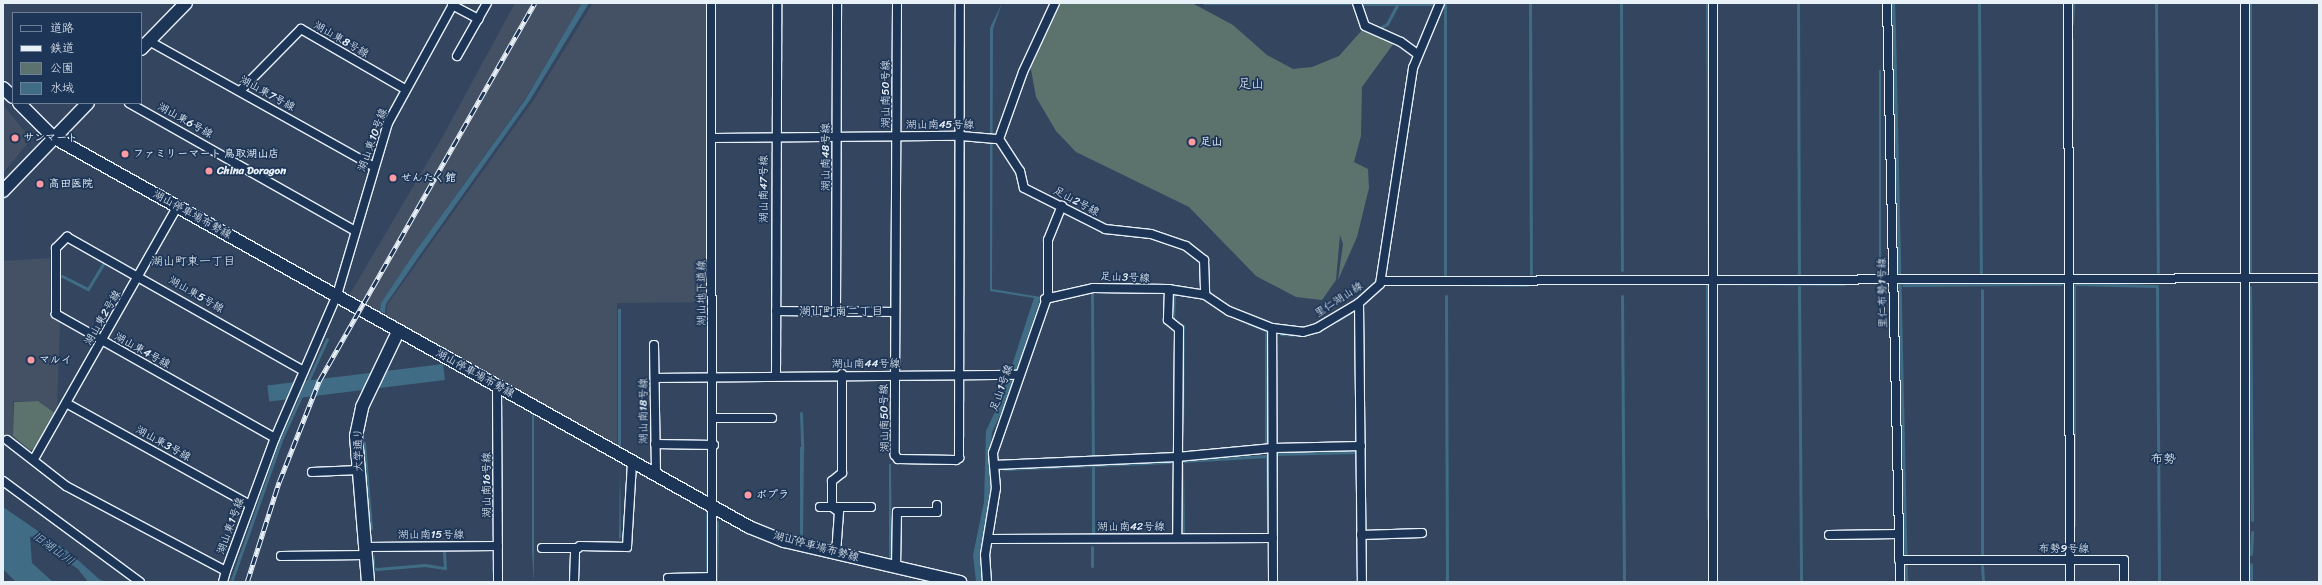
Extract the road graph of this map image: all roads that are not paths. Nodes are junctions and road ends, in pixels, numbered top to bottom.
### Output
1 (186, 3) edge
2 (486, 3) edge
3 (712, 3) edge
4 (777, 3) edge
5 (837, 3) edge
6 (897, 3) edge
7 (960, 3) edge
8 (1054, 3) edge
9 (1357, 3) edge
10 (1440, 3) edge
11 (1713, 3) edge
12 (1887, 3) edge
13 (2068, 3) edge
14 (2245, 3) edge
15 (453, 4) edge
16 (478, 19) junction
17 (145, 45) edge
18 (1416, 53) junction
19 (457, 56) dead end
20 (3, 88) edge
21 (405, 90) junction
22 (240, 91) junction
23 (12, 96) edge
24 (20, 104) edge
25 (87, 104) edge
26 (131, 104) edge
27 (775, 136) junction
28 (837, 136) junction
29 (897, 136) junction
30 (961, 136) junction
31 (53, 137) junction
32 (713, 138) junction
33 (999, 139) junction
34 (374, 167) junction
35 (3, 191) edge
36 (1062, 206) junction
37 (177, 207) junction
38 (355, 231) junction
39 (56, 248) joint
40 (140, 275) junction
41 (2319, 278) edge
42 (1894, 280) junction
43 (2069, 280) junction
44 (2246, 280) junction
45 (1381, 281) junction
46 (1714, 281) junction
47 (1169, 290) junction
48 (1205, 295) junction
49 (337, 296) junction
50 (1045, 299) junction
51 (1359, 303) junction
52 (776, 311) junction
53 (836, 312) junction
54 (895, 312) junction
55 (1272, 328) junction
56 (398, 332) junction
57 (102, 341) junction
58 (654, 345) dead end
59 (304, 371) junction
60 (842, 374) junction
61 (776, 375) junction
62 (896, 375) junction
63 (1014, 375) junction
64 (959, 376) junction
65 (714, 377) junction
66 (655, 378) junction
67 (497, 387) junction
68 (66, 403) junction
69 (714, 418) junction
70 (772, 418) dead end
71 (275, 438) junction
72 (7, 440) dead end
73 (655, 444) junction
74 (714, 445) junction
75 (1361, 446) junction
76 (1273, 448) junction
77 (1176, 457) junction
78 (34, 459) junction
79 (632, 463) junction
80 (994, 465) junction
81 (359, 470) junction
82 (312, 472) dead end
83 (656, 476) junction
84 (3, 481) edge
85 (250, 505) junction
86 (937, 505) dead end
87 (820, 507) dead end
88 (832, 507) junction
89 (871, 507) dead end
90 (714, 508) junction
91 (1422, 533) dead end
92 (1898, 534) junction
93 (1361, 535) junction
94 (1830, 535) dead end
95 (1177, 538) junction
96 (1273, 538) junction
97 (989, 539) junction
98 (498, 546) junction
99 (542, 548) dead end
100 (578, 548) junction
101 (365, 551) junction
102 (836, 554) junction
103 (281, 556) dead end
104 (1899, 560) junction
105 (2069, 560) junction
106 (896, 568) junction
107 (226, 571) junction
108 (668, 578) dead end
109 (368, 579) edge
110 (712, 579) edge
111 (928, 579) edge
112 (140, 582) edge
113 (223, 582) edge
114 (498, 582) edge
115 (574, 582) edge
116 (960, 582) edge
117 (987, 582) edge
118 (1273, 582) edge
119 (1362, 582) edge
120 (1713, 582) edge
121 (1900, 582) edge
122 (2070, 582) edge
123 (2124, 582) edge
124 (2245, 582) edge

1 - 17 main road
2 - 16 street
3 - 32 street, 湖山地下道線
4 - 27 street, 湖山南47号線
5 - 28 street, 湖山南48号線
6 - 29 street, 湖山南50号線
7 - 30 street, 湖山南50号線
8 - 33 street
9 - 18 street
10 - 18 street
11 - 46 street
12 - 42 street, 里仁布勢1号線
13 - 43 street
14 - 44 street
15 - 16 street
15 - 21 street, 湖山東10号線
16 - 19 street
17 - 22 street, 湖山東7号線
18 - 45 street
20 - 23 main road
21 - 22 street, 湖山東8号線
21 - 34 street, 湖山東10号線
22 - 34 street, 湖山東7号線
24 - 31 main road, 湖山停車場布勢線
25 - 31 main road
26 - 38 street, 湖山東6号線
27 - 28 street, 湖山南45号線
27 - 32 street, 湖山南45号線
27 - 52 street, 湖山南47号線
28 - 29 street, 湖山南45号線
28 - 53 street, 湖山南48号線
29 - 30 street, 湖山南45号線
29 - 54 street, 湖山南50号線
30 - 33 street, 湖山南45号線
30 - 64 street, 湖山南50号線
31 - 35 main road
31 - 37 main road, 湖山停車場布勢線
32 - 65 street, 湖山地下道線
33 - 36 street, 足山2号線
34 - 38 street, 湖山東10号線
36 - 48 street, 足山2号線
36 - 50 street, 足山1号線
37 - 40 street, 湖山東2号線
37 - 49 main road, 湖山停車場布勢線
38 - 49 street, 湖山東10号線
39 - 40 street, 湖山東5号線
39 - 57 street, 湖山東4号線
40 - 57 street, 湖山東2号線
40 - 59 street, 湖山東5号線
41 - 44 street
42 - 43 street
42 - 46 street
42 - 92 street, 里仁布勢1号線
43 - 44 street
43 - 105 street
44 - 124 street
45 - 46 street
45 - 51 street, 里仁湖山線
46 - 120 street
47 - 48 street, 足山3号線
47 - 50 street, 足山3号線
47 - 77 street
48 - 55 street
49 - 56 main road, 湖山停車場布勢線
49 - 59 street, 湖山東1号線
50 - 63 street, 足山1号線
51 - 55 street, 里仁湖山線
51 - 75 street
52 - 53 street
52 - 61 street, 湖山南47号線
53 - 54 street
54 - 62 street, 湖山南50号線
55 - 76 street
56 - 67 main road, 湖山停車場布勢線
56 - 81 main road, 大学通り
57 - 68 street, 湖山東2号線
57 - 71 street, 湖山東4号線
58 - 66 street, 湖山南18号線
59 - 71 street, 湖山東1号線
60 - 61 street, 湖山南44号線
60 - 62 street, 湖山南44号線
60 - 88 street
61 - 65 street, 湖山南44号線
62 - 64 street, 湖山南44号線
62 - 64 street, 湖山南50号線
63 - 64 street, 湖山南44号線
63 - 80 street, 足山1号線
65 - 66 street, 湖山南44号線
65 - 69 street, 湖山地下道線
66 - 73 street, 湖山南18号線
67 - 79 main road, 湖山停車場布勢線
67 - 98 street, 湖山南16号線
68 - 78 street, 湖山東2号線
68 - 85 street, 湖山東3号線
69 - 70 street
69 - 74 street, 湖山地下道線
71 - 85 street, 湖山東1号線
72 - 78 street, 湖山東1号線
73 - 74 street
73 - 83 street, 湖山南18号線
74 - 90 street, 湖山地下道線
75 - 76 street
75 - 93 street
76 - 77 street
76 - 96 street
77 - 80 street
77 - 95 street
78 - 107 street, 湖山東1号線
79 - 83 main road, 湖山停車場布勢線
79 - 100 street
80 - 97 street, 足山1号線
81 - 82 street
81 - 101 main road, 大学通り
83 - 90 main road, 湖山停車場布勢線
84 - 112 street
85 - 107 street, 湖山東1号線
86 - 106 street
87 - 88 street
88 - 89 street
88 - 102 street
90 - 102 main road, 湖山停車場布勢線
90 - 110 street, 湖山地下道線
91 - 93 street
92 - 94 street
92 - 104 street, 里仁布勢1号線
93 - 119 street
95 - 96 street, 湖山南42号線
95 - 97 street, 湖山南42号線
96 - 118 street
97 - 117 street, 足山1号線
98 - 101 street, 湖山南15号線
98 - 114 street, 湖山南16号線
99 - 100 street
100 - 115 street
101 - 103 street, 湖山南15号線
101 - 109 main road, 大学通り
102 - 106 main road, 湖山停車場布勢線
104 - 105 street, 布勢9号線
104 - 121 street, 里仁布勢1号線
105 - 122 street
105 - 123 street, 布勢9号線
106 - 111 main road, 湖山停車場布勢線
107 - 113 street
108 - 110 street
111 - 116 main road, 湖山停車場布勢線

